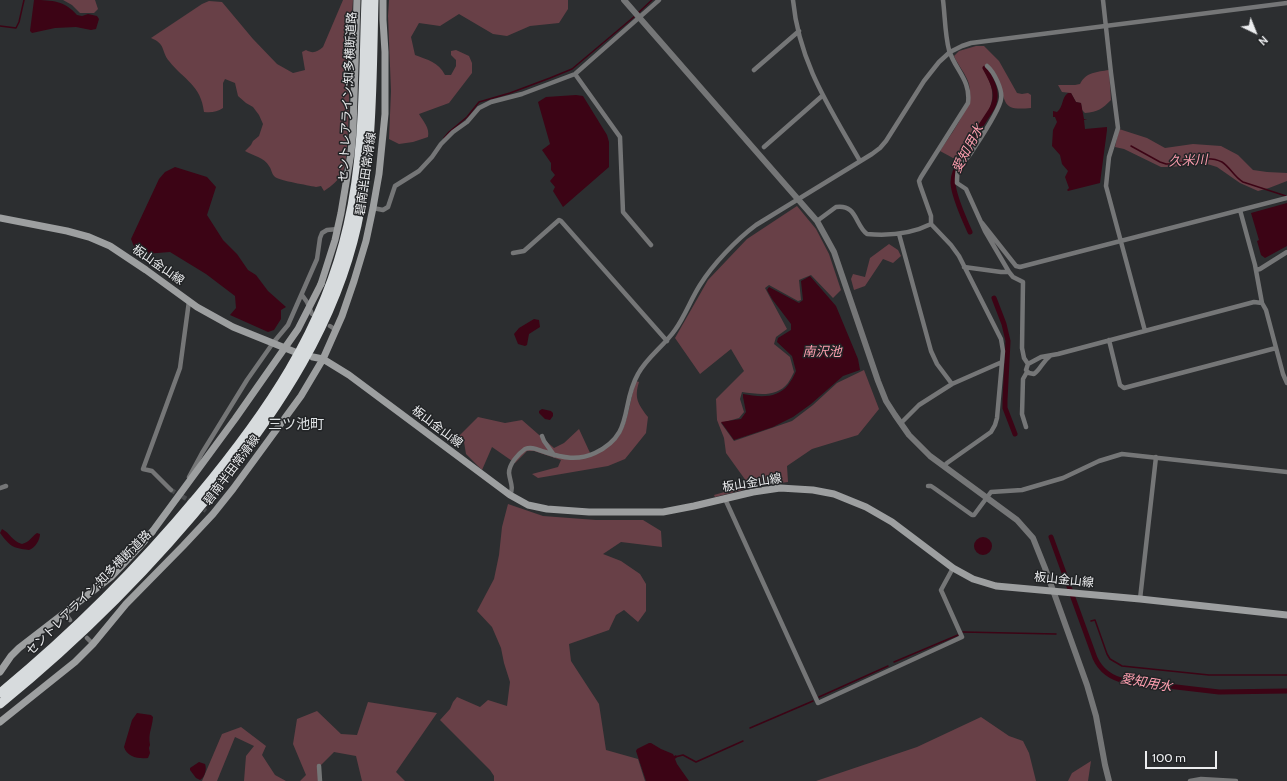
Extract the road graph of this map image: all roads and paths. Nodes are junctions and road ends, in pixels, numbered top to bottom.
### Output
1 (357, 0) edge
2 (366, 0) edge
3 (374, 0) edge
4 (383, 0) edge
5 (624, 0) edge
6 (659, 0) edge
7 (793, 0) edge
8 (943, 0) edge
9 (1103, 0) edge
10 (1287, 3) edge
11 (639, 17) junction
12 (1106, 26) junction
13 (799, 31) junction
14 (950, 52) junction
15 (987, 66) dead end
16 (754, 70) dead end
17 (575, 74) junction
18 (822, 96) junction
19 (764, 147) dead end
20 (860, 161) junction
21 (1287, 198) edge
22 (798, 199) junction
23 (373, 208) junction
24 (1240, 210) junction
25 (0, 218) edge
26 (817, 221) junction
27 (981, 222) junction
28 (931, 224) junction
29 (338, 229) junction
30 (899, 234) junction
31 (1121, 241) junction
32 (651, 246) dead end
33 (1287, 252) edge
34 (513, 253) dead end
35 (964, 267) junction
36 (1256, 270) junction
37 (1009, 272) junction
38 (302, 295) junction
39 (189, 301) junction
40 (1262, 303) junction
41 (312, 314) dead end
42 (1145, 331) junction
43 (1109, 340) junction
44 (667, 341) junction
45 (273, 343) junction
46 (1276, 348) junction
47 (295, 352) dead end
48 (1050, 356) junction
49 (313, 357) dead end
50 (323, 360) junction
51 (1002, 362) junction
52 (1028, 364) junction
53 (1027, 372) junction
54 (1287, 383) edge
55 (952, 384) junction
56 (900, 423) junction
57 (1026, 427) dead end
58 (542, 436) dead end
59 (554, 455) junction
60 (1156, 457) junction
61 (944, 466) junction
62 (1287, 472) edge
63 (6, 486) dead end
64 (928, 486) dead end
65 (0, 488) edge
66 (183, 489) junction
67 (171, 490) tunnel mouth
68 (510, 495) junction
69 (986, 497) junction
70 (725, 498) junction
71 (953, 568) junction
72 (1053, 590) junction
73 (1140, 599) junction
74 (65, 613) junction
75 (1287, 615) edge
76 (70, 620) dead end
77 (0, 672) edge
78 (0, 693) edge
79 (0, 704) edge
80 (0, 722) edge
81 (319, 766) dead end
82 (320, 781) edge
83 (1109, 781) edge
84 (1190, 781) edge
85 (1236, 781) edge

1 - 29 main road, 碧南半田常滑線
2 - 78 highway, セントレアライン;知多横断道路
3 - 79 highway, セントレアライン;知多横断道路
4 - 23 main road, 碧南半田常滑線
5 - 11 street
6 - 11 street
7 - 13 street
8 - 14 street
9 - 12 street
10 - 12 street
11 - 17 street
11 - 22 street
12 - 14 street
12 - 31 street
13 - 16 street
13 - 18 street
14 - 20 street
14 - 28 street
15 - 27 street
17 - 23 street
17 - 32 street
18 - 19 street
18 - 20 street
20 - 22 street
21 - 24 street
22 - 26 street
22 - 44 street
23 - 50 main road, 碧南半田常滑線
24 - 31 street
24 - 36 street
25 - 39 main road, 板山金山線
26 - 30 street
26 - 56 street
27 - 31 street
27 - 37 street
28 - 30 street
28 - 35 street
29 - 38 street
29 - 66 main road, 碧南半田常滑線, bridge
30 - 55 street
31 - 42 street
33 - 36 street
34 - 44 street
35 - 37 street
35 - 51 street
36 - 40 street
37 - 52 street
38 - 41 street
38 - 45 street
39 - 45 main road, 板山金山線
39 - 67 street
40 - 42 street
40 - 46 street
42 - 43 street
43 - 46 street
43 - 48 street
44 - 59 street
45 - 47 main road, 板山金山線
45 - 66 street
46 - 54 street
48 - 52 street
48 - 53 street
49 - 50 main road, 板山金山線
50 - 68 main road, 板山金山線
50 - 80 main road, 碧南半田常滑線
51 - 55 street
51 - 61 street
52 - 53 street
53 - 57 street
55 - 56 street
56 - 61 street
58 - 59 street
59 - 68 street
60 - 62 street
60 - 69 street
60 - 73 street
61 - 69 street
63 - 65 street
64 - 69 street
66 - 74 main road, 碧南半田常滑線, bridge
68 - 70 main road, 板山金山線
69 - 72 street
70 - 71 main road, 板山金山線
70 - 71 street
71 - 72 main road, 板山金山線
72 - 73 main road, 板山金山線
72 - 83 street
73 - 75 main road, 板山金山線
74 - 76 street
74 - 77 main road, 碧南半田常滑線
81 - 82 street
84 - 85 street

